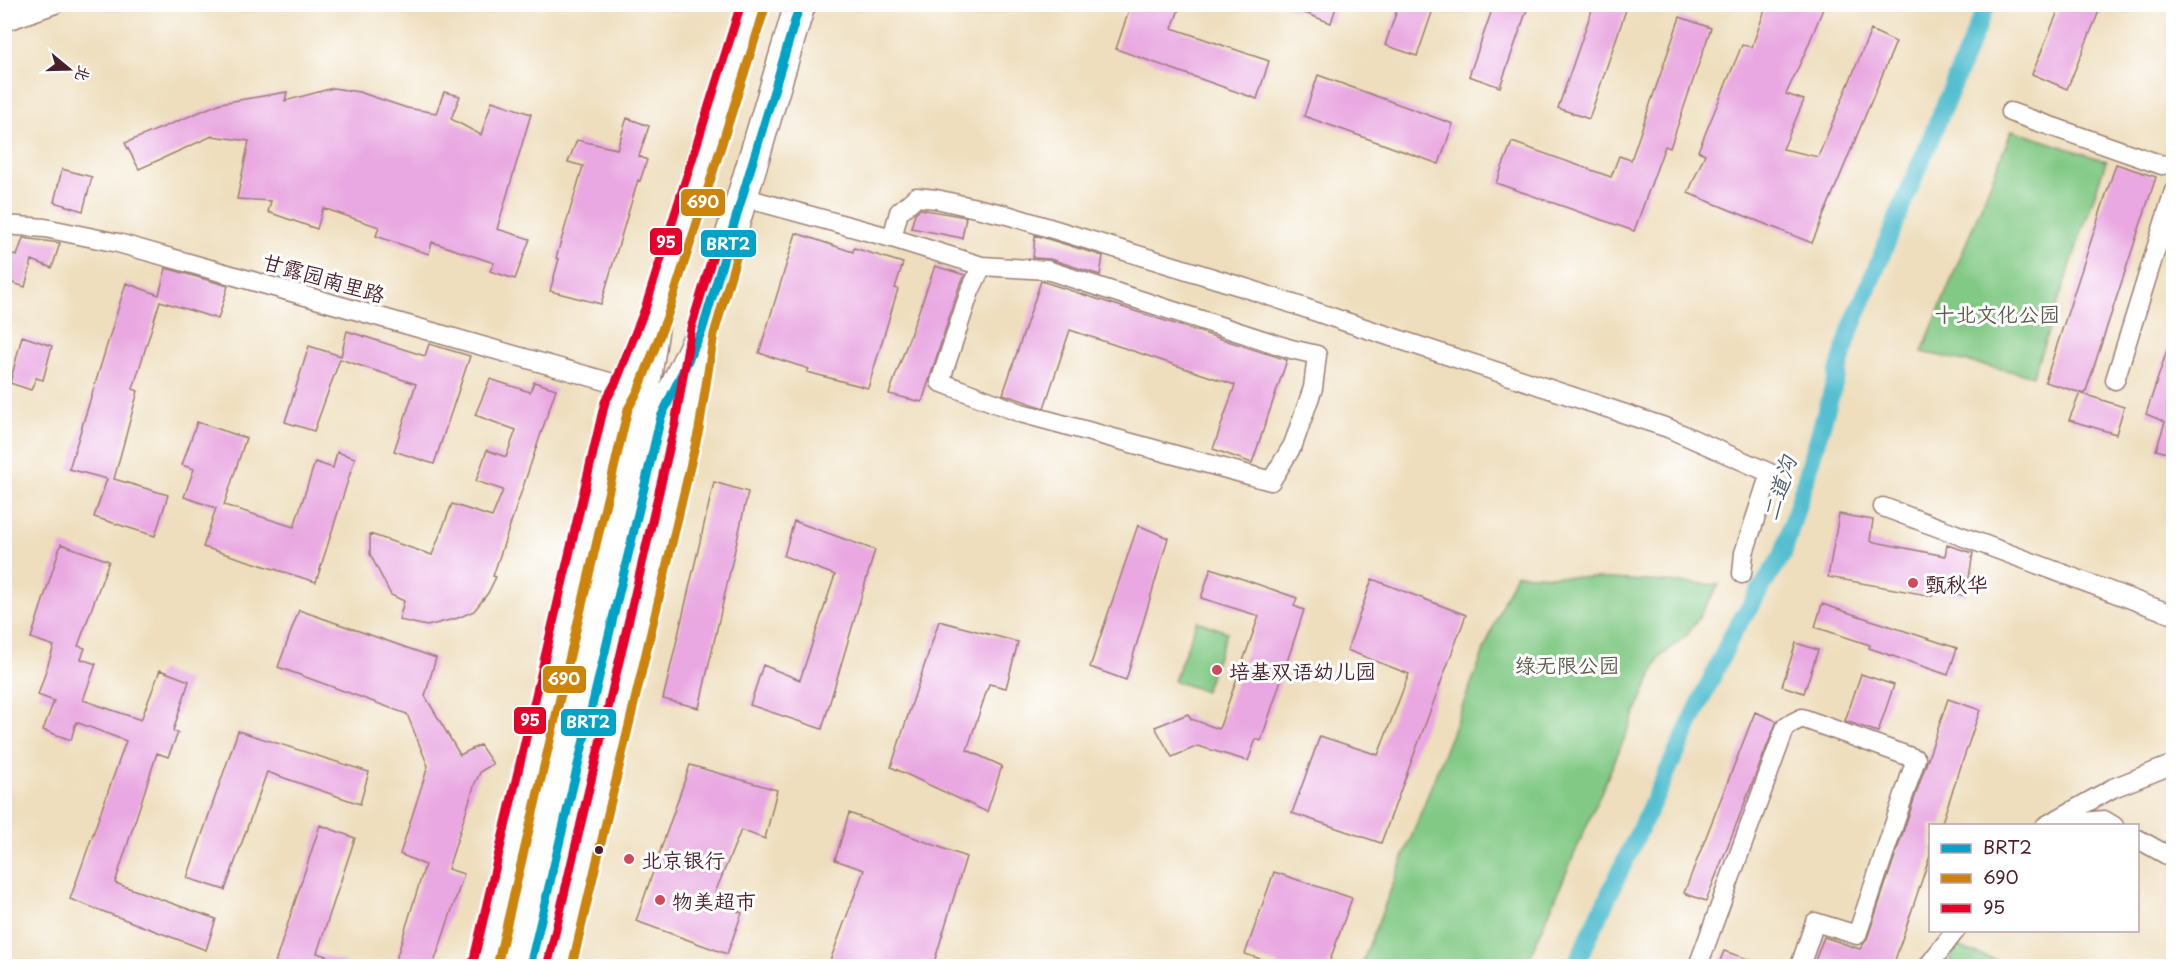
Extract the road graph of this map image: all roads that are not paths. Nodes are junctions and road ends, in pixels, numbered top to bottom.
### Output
1 (55, 4) edge
2 (754, 4) edge
3 (800, 4) edge
4 (4, 22) edge
5 (2010, 112) dead end
6 (2174, 163) edge
7 (2174, 191) edge
8 (742, 197) junction
9 (4, 225) edge
10 (892, 238) junction
11 (982, 266) junction
12 (656, 313) junction
13 (2115, 380) dead end
14 (627, 387) junction
15 (1883, 507) dead end
16 (1742, 574) dead end
17 (2174, 615) edge
18 (595, 654) junction
19 (2174, 764) edge
20 (2049, 824) edge
21 (2058, 824) edge
22 (2112, 824) edge
23 (2139, 840) edge
24 (2174, 859) edge
25 (1954, 932) edge
26 (485, 966) edge
27 (508, 966) edge
28 (530, 966) edge
29 (560, 966) edge
30 (1698, 966) edge
31 (1800, 966) edge
32 (1928, 966) edge

1 - 4 street
2 - 12 highway
3 - 8 highway
5 - 6 street
7 - 13 street
8 - 10 street
8 - 18 highway
9 - 14 street, 甘露园南里路
10 - 11 street
10 - 16 street
11 - 11 street
12 - 14 street
12 - 18 highway
14 - 18 street
15 - 17 street
18 - 26 street
18 - 27 highway
18 - 28 highway
18 - 29 street
19 - 20 street
21 - 22 street
23 - 24 street
25 - 32 street
30 - 31 street

